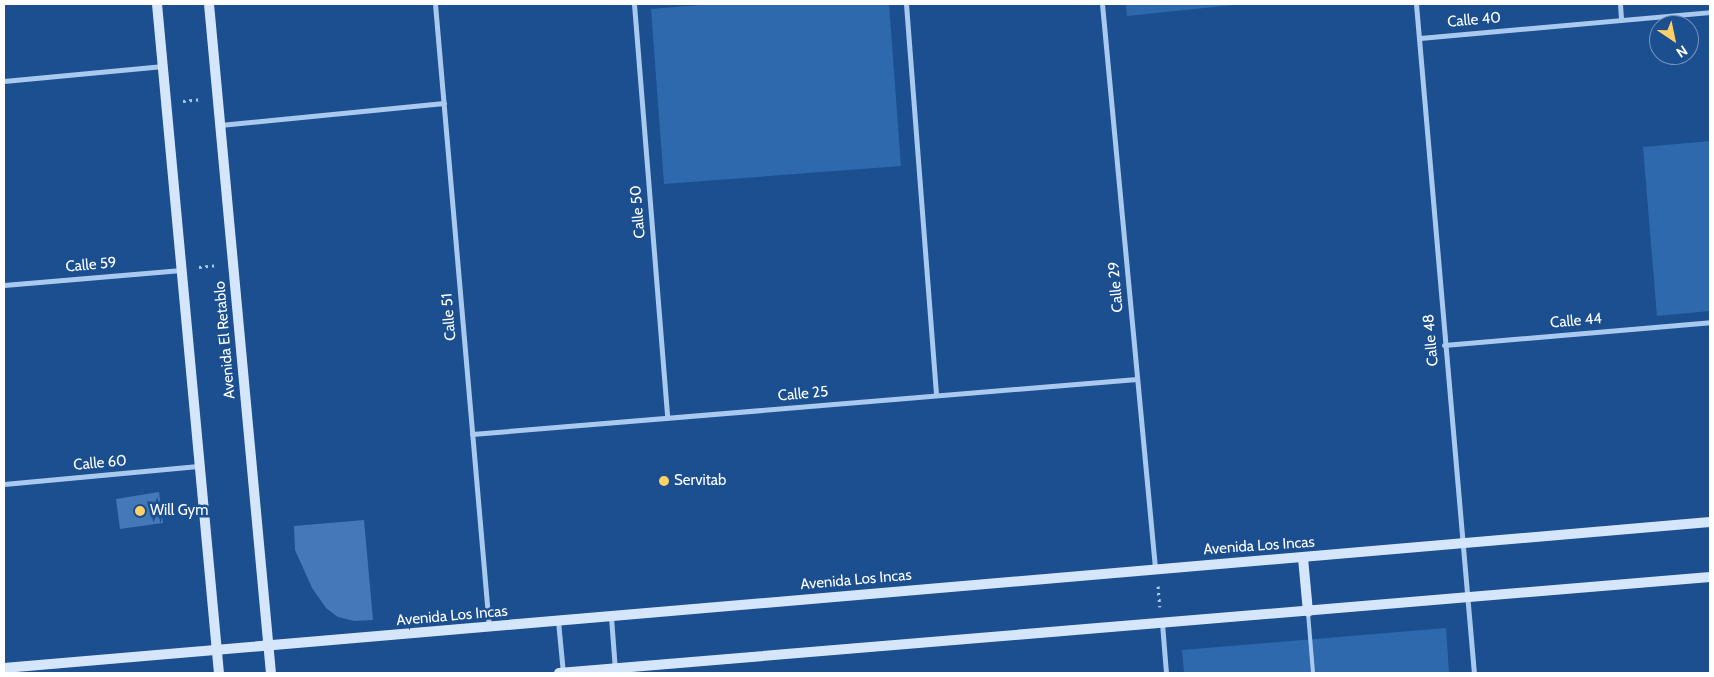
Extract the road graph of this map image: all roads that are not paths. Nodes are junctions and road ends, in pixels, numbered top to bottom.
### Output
1 (157, 4) edge
2 (209, 4) edge
3 (435, 4) edge
4 (634, 4) edge
5 (906, 4) edge
6 (1102, 4) edge
7 (1416, 4) edge
8 (1620, 4) edge
9 (1710, 12) edge
10 (1621, 20) junction
11 (1420, 38) junction
12 (163, 66) junction
13 (4, 81) edge
14 (444, 104) junction
15 (220, 125) junction
16 (181, 270) junction
17 (4, 285) edge
18 (1710, 322) edge
19 (1444, 345) junction
20 (1137, 379) junction
21 (936, 395) junction
22 (667, 418) junction
23 (472, 434) junction
24 (198, 466) junction
25 (4, 484) edge
26 (1710, 522) edge
27 (1462, 544) junction
28 (1303, 558) junction
29 (1155, 568) junction
30 (1710, 577) edge
31 (1467, 597) junction
32 (1308, 612) junction
33 (611, 617) junction
34 (558, 621) junction
35 (1162, 623) junction
36 (489, 628) junction
37 (268, 648) junction
38 (217, 652) junction
39 (4, 668) edge
40 (615, 671) edge
41 (219, 673) edge
42 (271, 673) edge
43 (562, 673) edge
44 (1166, 673) edge
45 (1314, 673) edge
46 (1474, 673) edge

1 - 12 main road
2 - 15 main road, Avenida El Retablo
3 - 14 street, Calle 51
4 - 22 street, Calle 50
5 - 21 street
6 - 20 street, Calle 29
7 - 11 street, Calle 48
8 - 10 street
9 - 10 street, Calle 40
10 - 11 street, Calle 40
11 - 19 street, Calle 48
12 - 13 street
12 - 16 main road
14 - 15 street
14 - 23 street, Calle 51
15 - 37 main road, Avenida El Retablo
16 - 17 street, Calle 59
16 - 24 main road
18 - 19 street, Calle 44
19 - 27 street, Calle 48
20 - 21 street, Calle 25
20 - 29 street, Calle 29
21 - 22 street, Calle 25
22 - 23 street, Calle 25
23 - 36 street, Calle 51
24 - 25 street, Calle 60
24 - 38 main road
26 - 27 main road, Avenida Los Incas
27 - 28 main road, Avenida Los Incas
27 - 31 street, Calle 48
28 - 29 main road, Avenida Los Incas
28 - 32 main road
29 - 33 main road, Avenida Los Incas
30 - 31 main road
31 - 32 main road
31 - 46 street, Calle 48
32 - 35 main road
32 - 45 lane
33 - 34 main road, Avenida Los Incas
33 - 40 street
34 - 36 main road, Avenida Los Incas
34 - 43 street
35 - 40 main road
35 - 44 street
36 - 37 main road, Avenida Los Incas
37 - 38 main road, Avenida Los Incas
37 - 42 main road, Avenida El Retablo
38 - 39 main road, Avenida Los Incas
38 - 41 main road
40 - 43 main road

